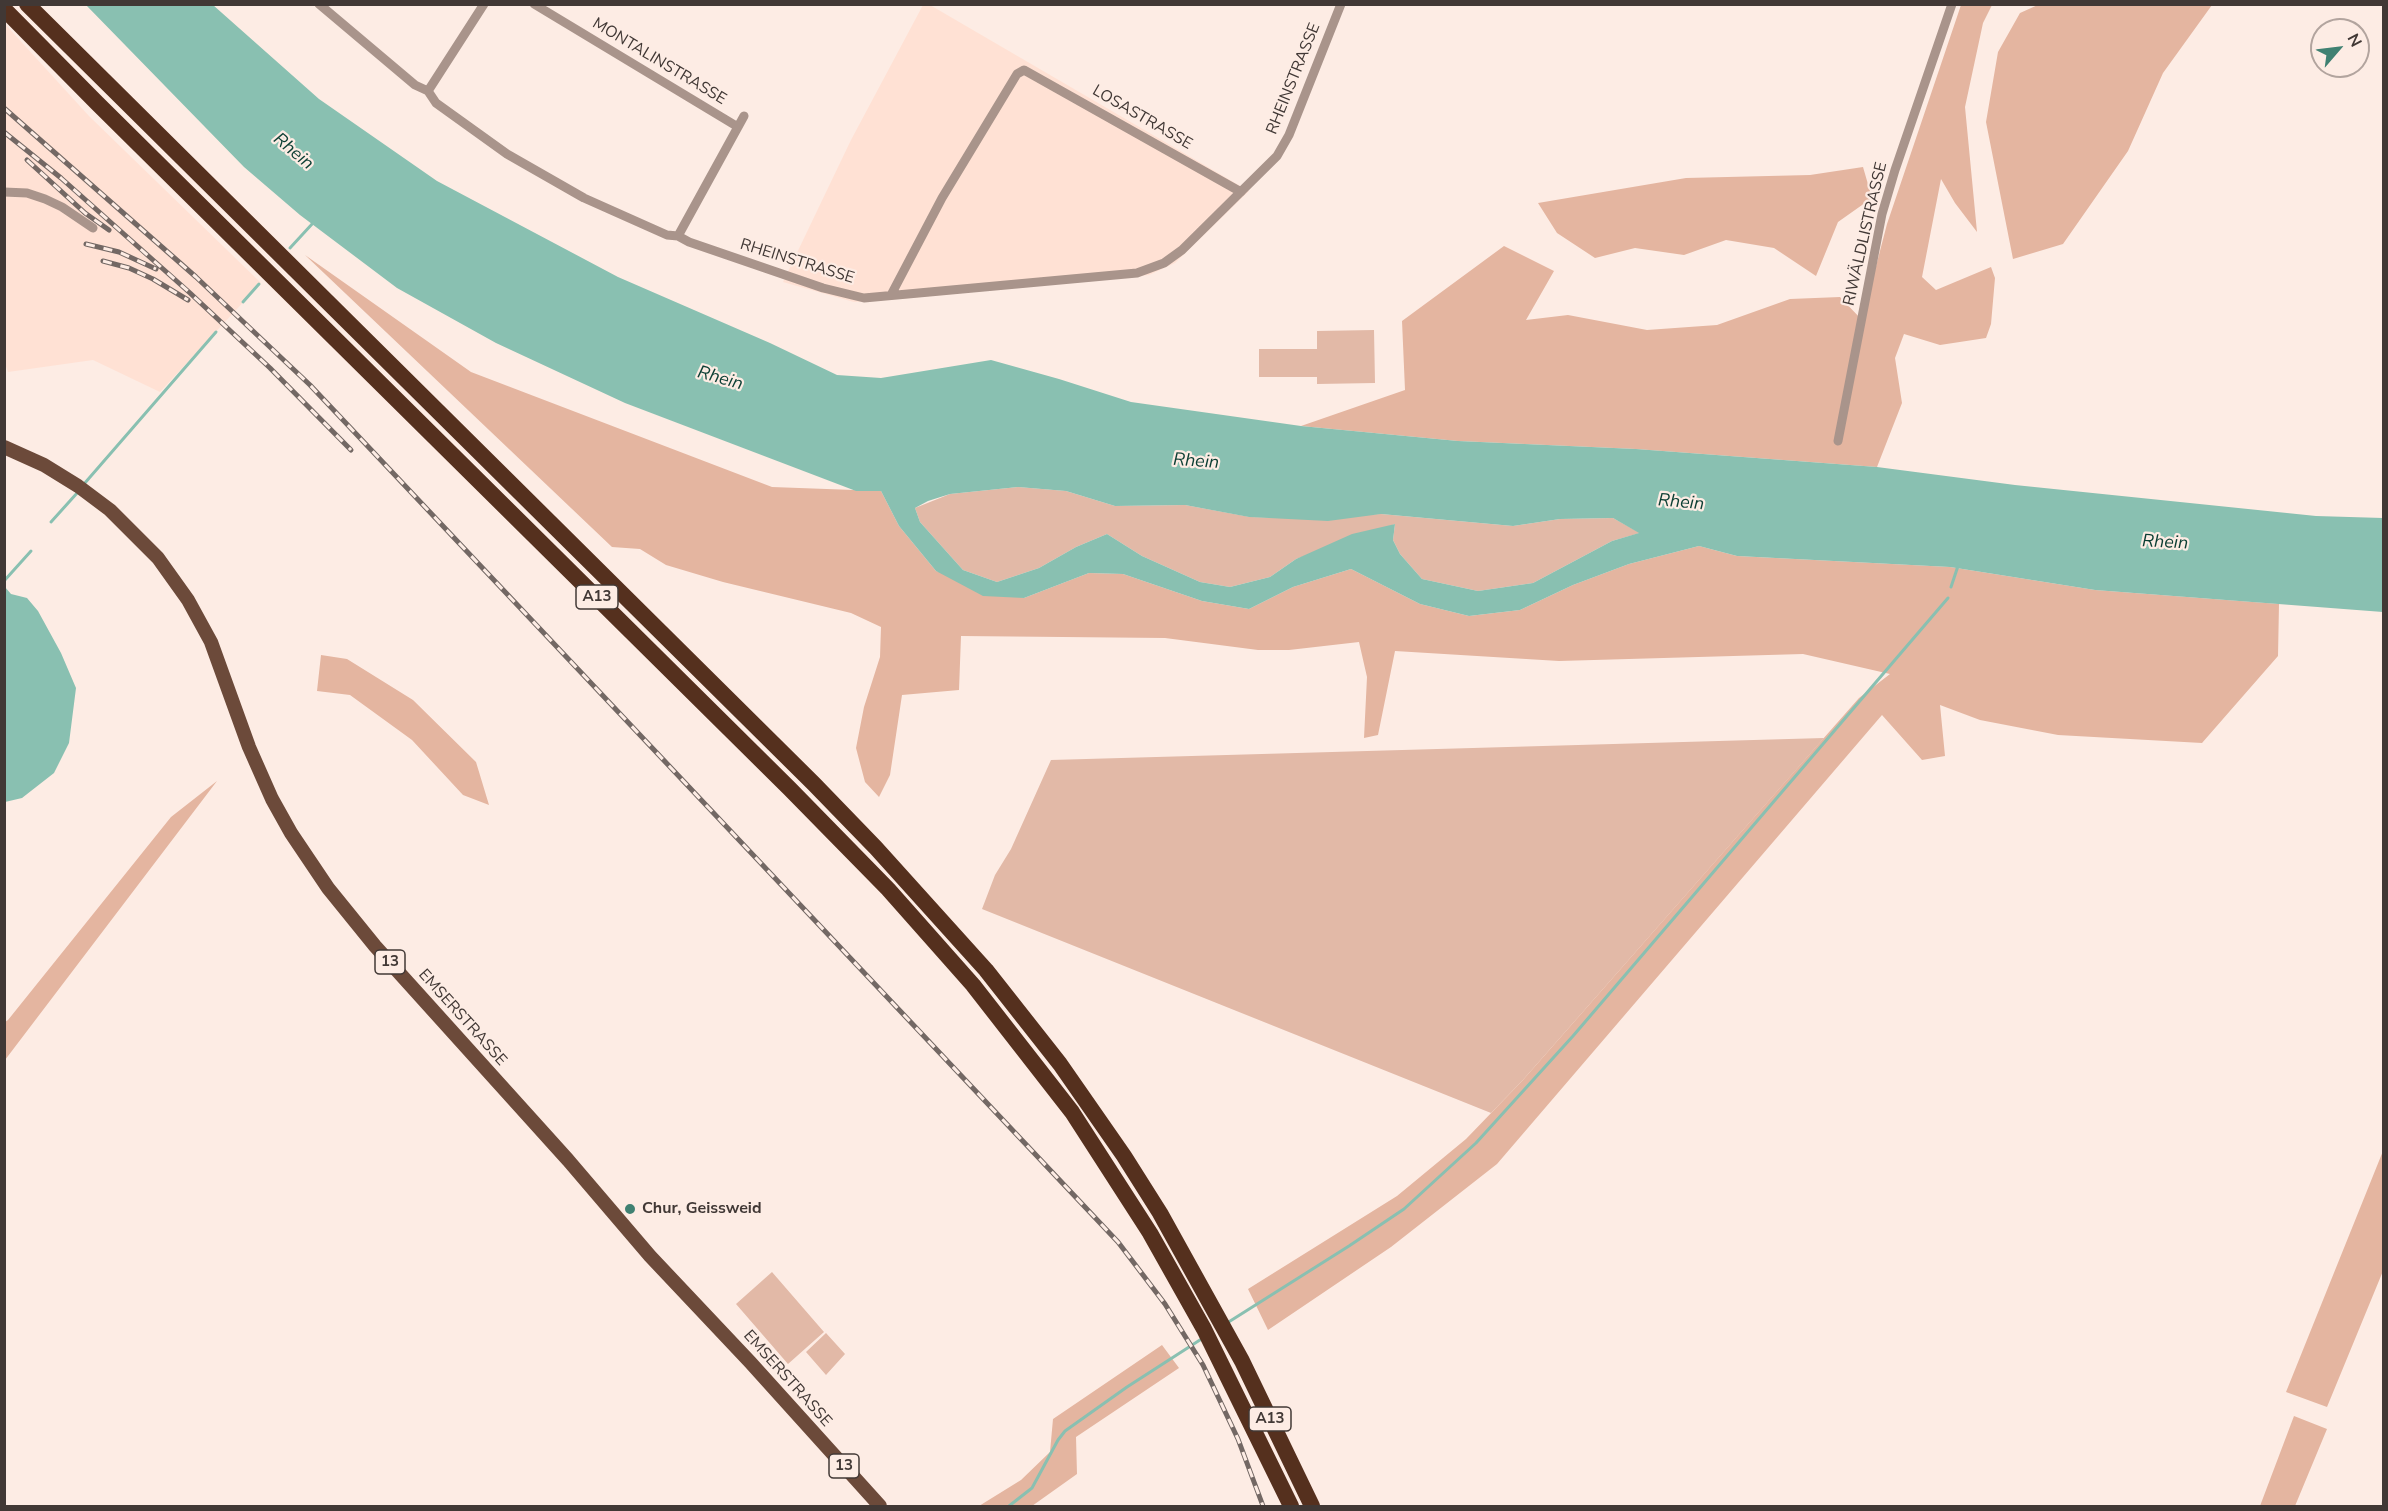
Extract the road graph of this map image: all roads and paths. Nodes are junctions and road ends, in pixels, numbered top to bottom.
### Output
1 (27, 4) edge
2 (319, 4) edge
3 (484, 4) edge
4 (534, 4) edge
5 (1341, 4) edge
6 (1953, 4) edge
7 (4, 9) edge
8 (428, 91) junction
9 (744, 116) dead end
10 (738, 127) junction
11 (4, 192) edge
12 (1242, 192) junction
13 (93, 228) dead end
14 (678, 236) junction
15 (891, 295) junction
16 (1838, 441) dead end
17 (4, 447) edge
18 (880, 1506) edge
19 (1291, 1506) edge
20 (1312, 1506) edge

1 - 20 highway, A13
2 - 8 street, RHEINSTRASSE
3 - 8 street
4 - 10 street, MONTALINSTRASSE
5 - 12 street, RHEINSTRASSE
6 - 16 street, RIWÄLDLISTRASSE
7 - 19 highway, A13
8 - 14 street, RHEINSTRASSE
9 - 10 street
10 - 14 street
11 - 13 street
12 - 15 street, RHEINSTRASSE
12 - 15 street, LOSASTRASSE
14 - 15 street, RHEINSTRASSE
17 - 18 main road, EMSERSTRASSE / 13

